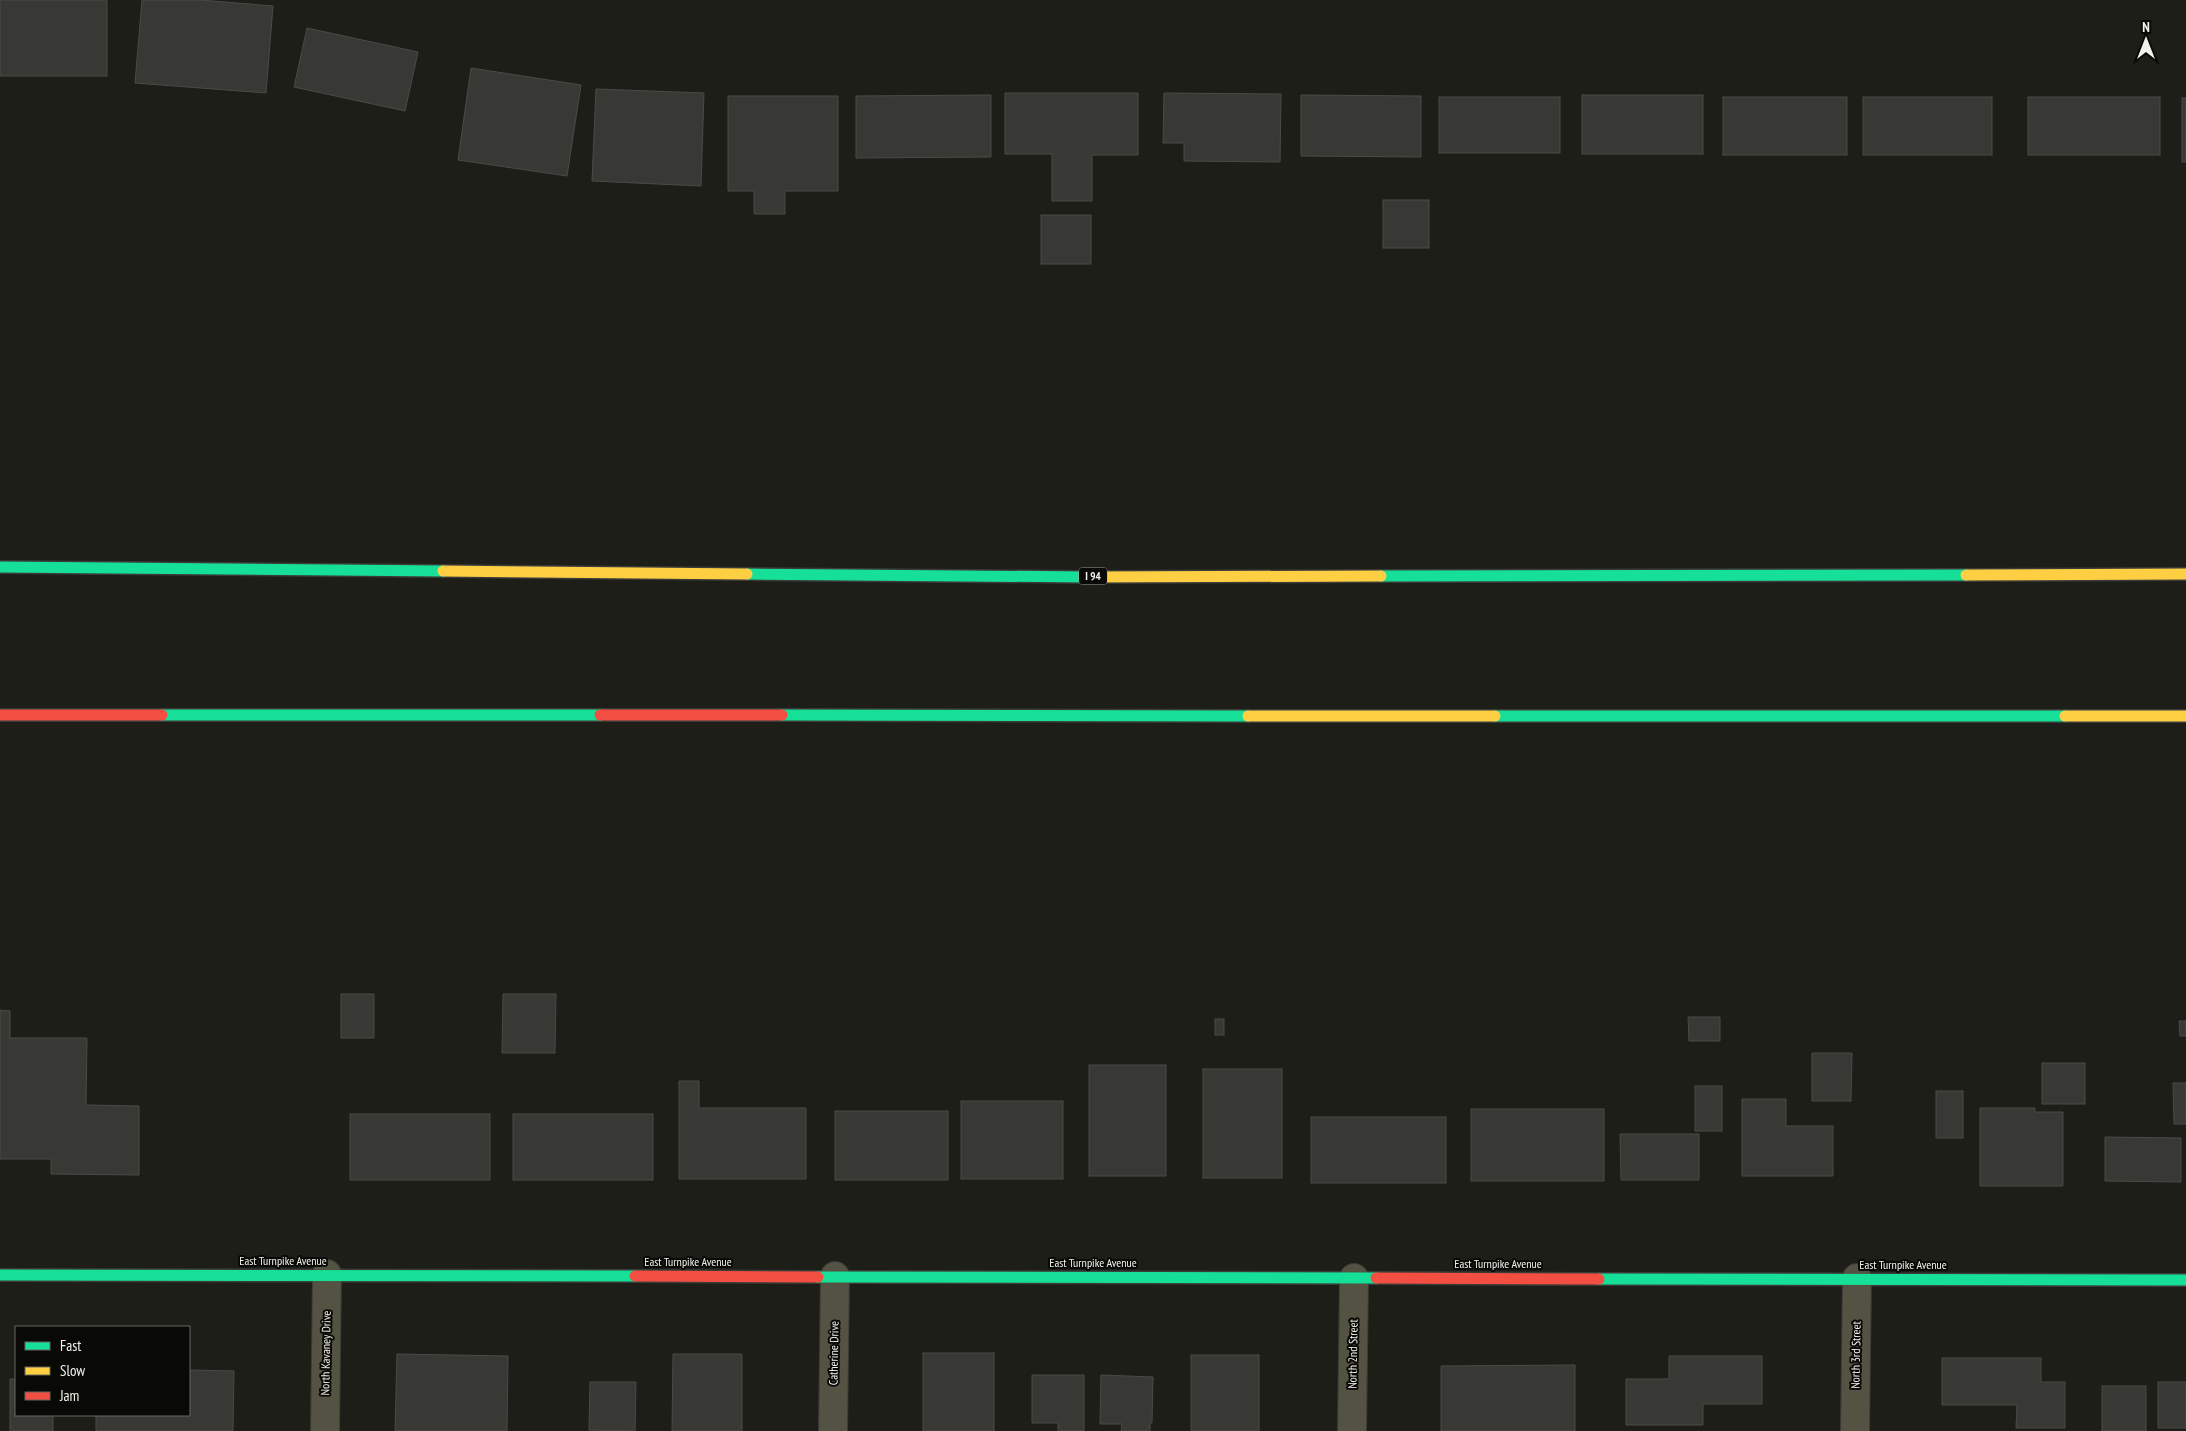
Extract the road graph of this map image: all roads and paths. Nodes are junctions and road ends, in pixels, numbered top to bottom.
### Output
1 (0, 567) edge
2 (2186, 574) edge
3 (0, 715) edge
4 (2186, 716) edge
5 (327, 1274) junction
6 (0, 1275) edge
7 (835, 1276) junction
8 (1354, 1278) junction
9 (1857, 1278) junction
10 (2186, 1280) edge
11 (325, 1431) edge
12 (833, 1431) edge
13 (1352, 1431) edge
14 (1855, 1431) edge

1 - 2 main road, I 94
3 - 4 main road
5 - 6 main road, East Turnpike Avenue
5 - 7 main road, East Turnpike Avenue
5 - 11 street, North Kavaney Drive
7 - 8 main road, East Turnpike Avenue
7 - 12 street, Catherine Drive
8 - 9 main road, East Turnpike Avenue
8 - 13 street, North 2nd Street
9 - 10 main road, East Turnpike Avenue
9 - 14 street, North 3rd Street

